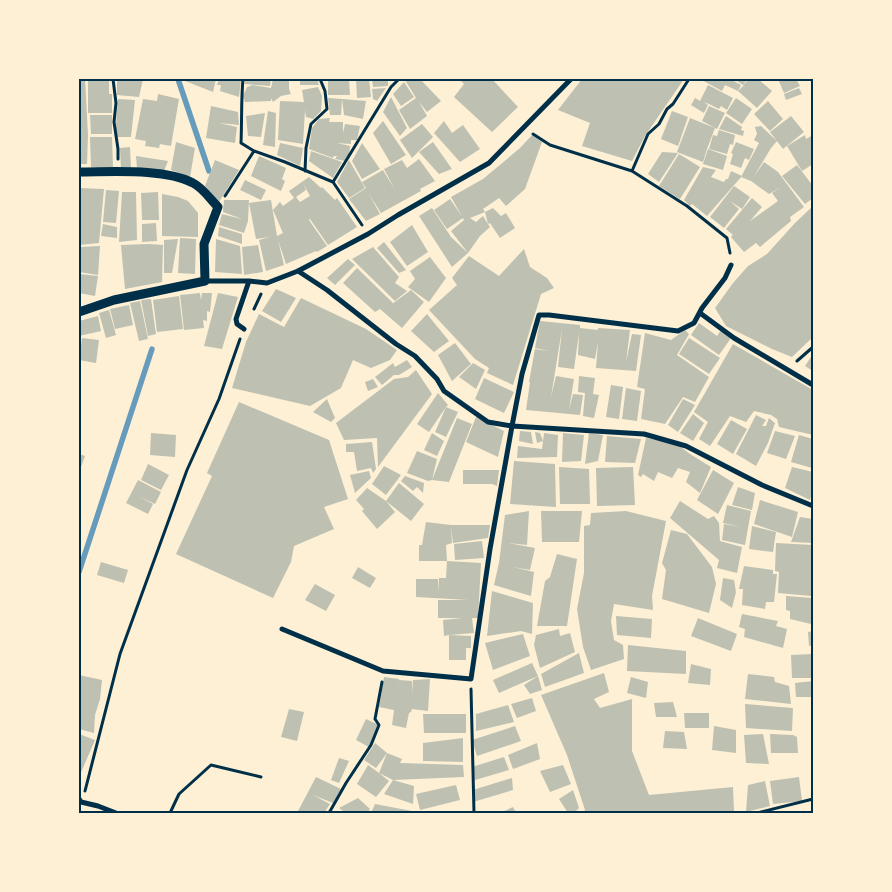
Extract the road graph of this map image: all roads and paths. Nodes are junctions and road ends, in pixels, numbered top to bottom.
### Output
1 (113, 79) edge
2 (243, 79) edge
3 (320, 79) edge
4 (399, 79) edge
5 (571, 79) edge
6 (688, 79) edge
7 (524, 128) junction
8 (254, 151) junction
9 (305, 171) junction
10 (632, 171) junction
11 (79, 172) edge
12 (118, 172) junction
13 (333, 182) junction
14 (218, 207) junction
15 (368, 234) junction
16 (731, 265) joint
17 (298, 271) junction
18 (249, 280) junction
19 (204, 281) junction
20 (267, 283) junction
21 (79, 312) edge
22 (700, 313) junction
23 (244, 329) junction
24 (813, 347) edge
25 (789, 372) junction
26 (813, 385) edge
27 (512, 426) junction
28 (813, 506) edge
29 (282, 629) dead end
30 (383, 671) junction
31 (471, 679) junction
32 (261, 777) dead end
33 (813, 799) edge
34 (80, 801) edge
35 (116, 813) edge
36 (170, 813) edge
37 (329, 813) edge
38 (474, 813) edge
39 (757, 813) edge

1 - 12 path
2 - 8 path
3 - 9 path
4 - 13 path
5 - 7 street
6 - 10 path
7 - 10 path
7 - 15 street
8 - 9 path
8 - 14 path
9 - 13 path
10 - 16 path
11 - 12 street
12 - 14 street
13 - 15 path
14 - 19 street
15 - 17 street
16 - 22 street
17 - 20 street
17 - 27 street
18 - 19 street
18 - 20 street
18 - 23 street
19 - 21 street
20 - 23 path
22 - 25 street
22 - 27 street
23 - 34 path
24 - 25 path
25 - 26 street
27 - 28 street
27 - 31 street
29 - 30 street
30 - 31 street
30 - 37 path
31 - 38 path
32 - 36 path
33 - 39 path
34 - 35 street

